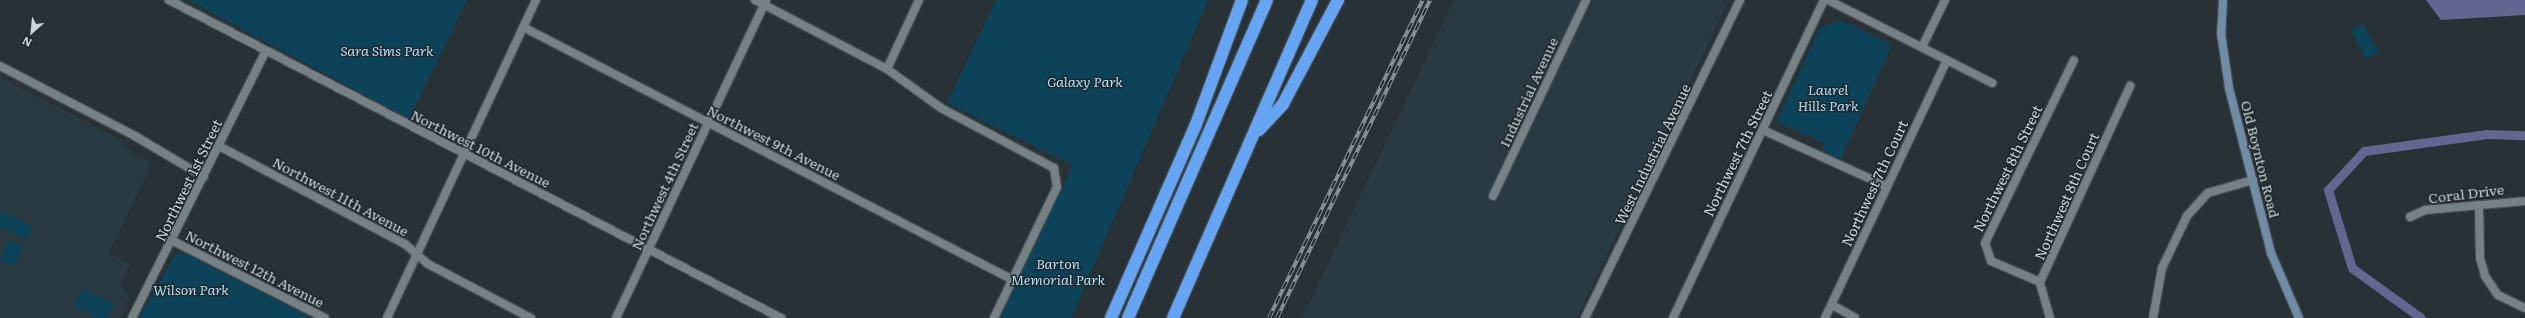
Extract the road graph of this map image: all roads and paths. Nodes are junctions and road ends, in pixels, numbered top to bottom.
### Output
1 (169, 0) edge
2 (536, 0) edge
3 (755, 0) edge
4 (919, 0) edge
5 (1242, 0) edge
6 (1268, 0) edge
7 (1312, 0) edge
8 (1338, 0) edge
9 (1586, 0) edge
10 (1740, 0) edge
11 (1824, 0) edge
12 (1828, 0) edge
13 (1945, 0) edge
14 (2223, 0) edge
15 (765, 2) edge
16 (524, 26) junction
17 (1922, 47) junction
18 (265, 52) junction
19 (1947, 60) junction
20 (2074, 60) dead end
21 (0, 66) edge
22 (887, 68) junction
23 (1992, 83) dead end
24 (2130, 86) dead end
25 (707, 123) junction
26 (1763, 130) junction
27 (1252, 136) junction
28 (219, 146) junction
29 (464, 154) junction
30 (204, 177) junction
31 (2253, 180) junction
32 (1886, 186) junction
33 (1493, 196) dead end
34 (2525, 201) edge
35 (2479, 205) junction
36 (2410, 216) dead end
37 (173, 241) junction
38 (649, 250) junction
39 (416, 254) junction
40 (1012, 280) junction
41 (2040, 282) junction
42 (1832, 305) junction
43 (2525, 308) edge
44 (132, 318) edge
45 (325, 318) edge
46 (387, 318) edge
47 (531, 318) edge
48 (616, 318) edge
49 (781, 318) edge
50 (994, 318) edge
51 (1112, 318) edge
52 (1128, 318) edge
53 (1173, 318) edge
54 (1585, 318) edge
55 (1673, 318) edge
56 (1825, 318) edge
57 (1855, 318) edge
58 (2050, 318) edge
59 (2153, 318) edge
60 (2299, 318) edge

1 - 18 street, Northwest 10th Avenue
2 - 16 street
3 - 15 street
4 - 22 street
5 - 51 highway
6 - 52 highway
7 - 27 highway
8 - 27 highway
9 - 33 street, Industrial Avenue
10 - 54 street, West Industrial Avenue
11 - 26 street, Northwest 7th Street
12 - 17 street
13 - 17 street
14 - 31 street, Old Boynton Road
15 - 22 street
15 - 25 street, Northwest 4th Street
16 - 25 street, Northwest 9th Avenue
16 - 29 street
17 - 19 street
18 - 28 street, Northwest 1st Street
18 - 29 street, Northwest 10th Avenue
19 - 23 street
19 - 32 street, Northwest 7th Court
20 - 41 street, Northwest 8th Street
21 - 30 street
22 - 40 street
24 - 41 street, Northwest 8th Court
25 - 38 street, Northwest 4th Street
25 - 40 street, Northwest 9th Avenue
26 - 32 street
26 - 55 street, Northwest 7th Street
27 - 53 highway
28 - 30 street, Northwest 1st Street
28 - 39 street, Northwest 11th Avenue
29 - 38 street, Northwest 10th Avenue
29 - 39 street
30 - 37 street, Northwest 1st Street
31 - 59 street
31 - 60 street, Old Boynton Road
32 - 42 street, Northwest 7th Court
34 - 35 street, Coral Drive
35 - 36 street, Coral Drive
35 - 43 street
37 - 44 street, Northwest 1st Street
37 - 45 street, Northwest 12th Avenue
38 - 48 street, Northwest 4th Street
38 - 49 street, Northwest 10th Avenue
39 - 46 street
39 - 47 street, Northwest 11th Avenue
40 - 50 street
41 - 58 street, Northwest 8th Court
42 - 56 street, Northwest 7th Court
42 - 57 street

